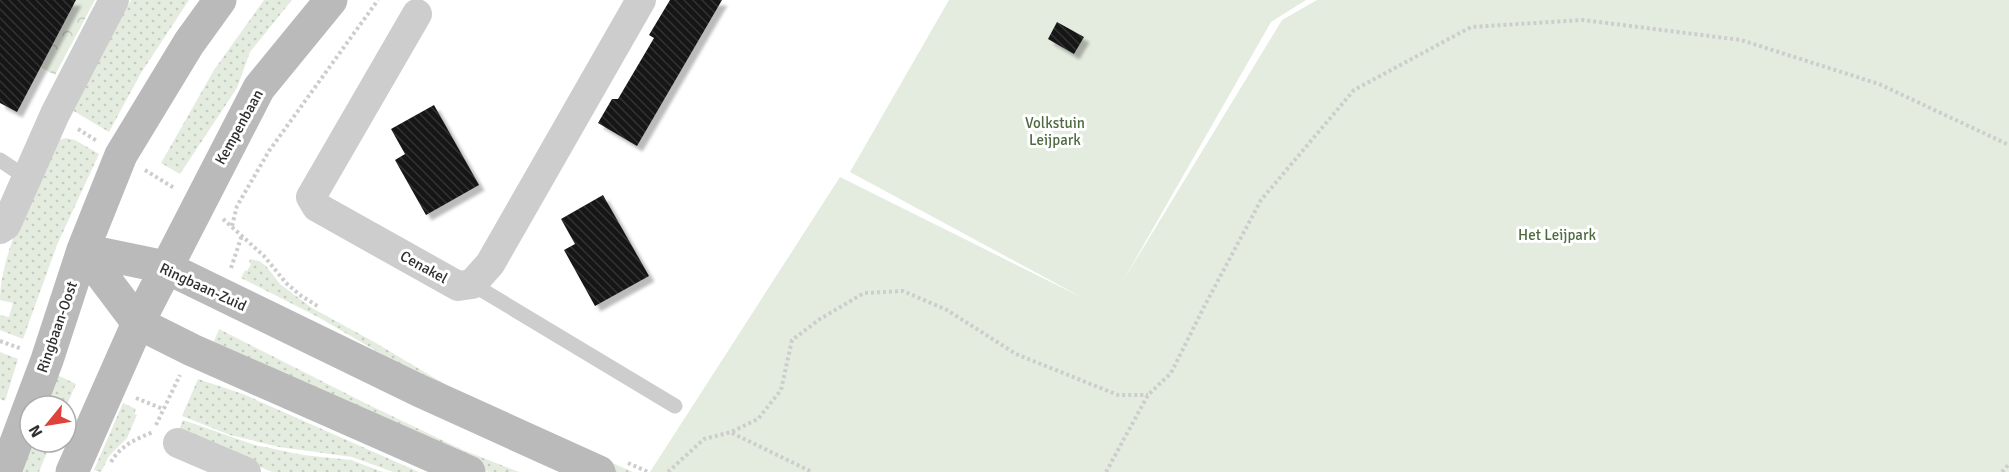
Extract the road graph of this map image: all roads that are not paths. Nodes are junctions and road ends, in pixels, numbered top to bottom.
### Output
1 (114, 0) edge
2 (220, 0) edge
3 (331, 0) edge
4 (639, 1) edge
5 (417, 14) dead end
6 (0, 160) edge
7 (27, 178) junction
8 (0, 229) edge
9 (83, 250) junction
10 (165, 267) junction
11 (472, 284) junction
12 (138, 322) junction
13 (675, 406) dead end
14 (166, 437) road end
15 (5, 472) edge
16 (72, 472) edge
17 (246, 472) edge
18 (469, 472) edge
19 (599, 472) edge

1 - 7 street
2 - 9 main road
3 - 10 main road, Kempenbaan
4 - 11 street
5 - 11 street, Cenakel
6 - 7 lane
7 - 8 street
9 - 10 main road, Ringbaan-Zuid
9 - 12 main road
9 - 15 main road, Ringbaan-Oost
10 - 12 main road
10 - 19 main road, Ringbaan-Zuid
11 - 13 lane
12 - 16 main road
12 - 18 main road
14 - 17 street

